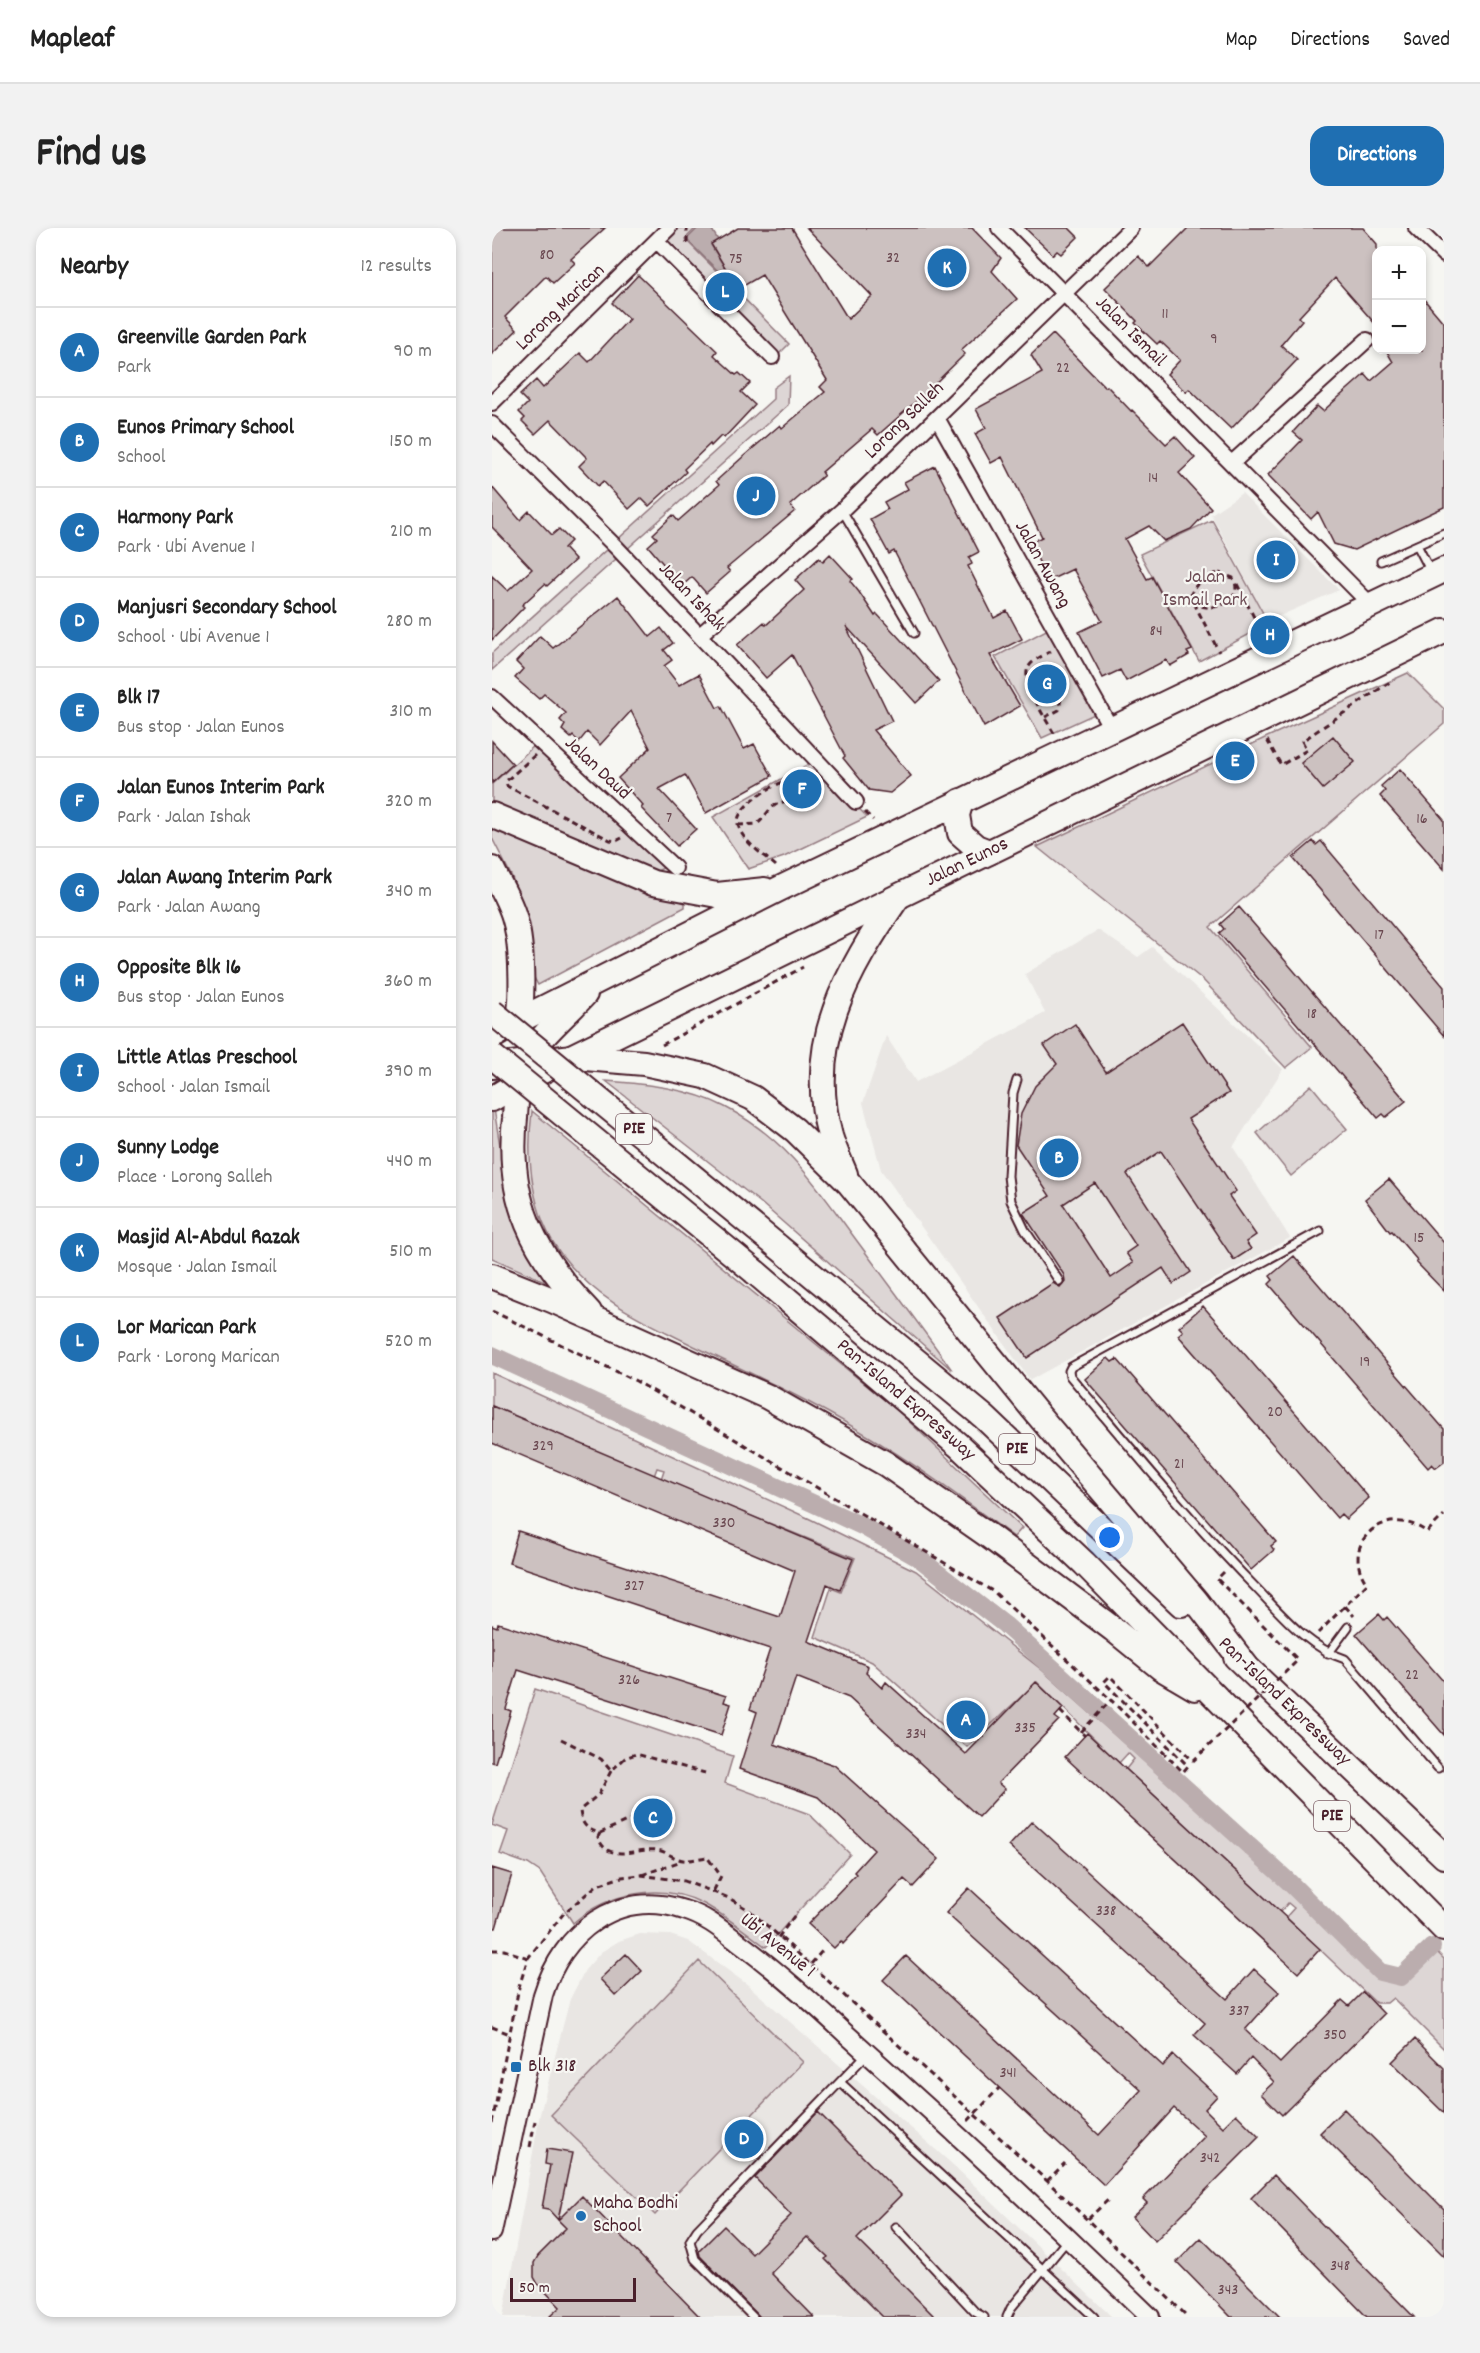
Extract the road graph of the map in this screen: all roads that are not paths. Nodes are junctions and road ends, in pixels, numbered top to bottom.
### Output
1 (669, 228) edge
2 (999, 228) edge
3 (1131, 228) edge
4 (1416, 228) edge
5 (657, 241) junction
6 (1444, 255) edge
7 (1065, 294) junction
8 (1367, 340) dead end
9 (772, 357) dead end
10 (492, 403) edge
11 (937, 418) junction
12 (492, 424) edge
13 (1232, 463) junction
14 (843, 510) junction
15 (1444, 533) edge
16 (1417, 545) junction
17 (1382, 561) dead end
18 (1438, 573) edge
19 (1372, 606) junction
20 (1444, 631) edge
21 (914, 633) dead end
22 (700, 635) junction
23 (492, 697) edge
24 (1112, 730) junction
25 (961, 801) junction
26 (856, 802) dead end
27 (492, 815) edge
28 (989, 852) junction
29 (675, 868) dead end
30 (492, 869) edge
31 (777, 877) junction
32 (899, 896) junction
33 (597, 981) junction
34 (492, 1012) edge
35 (520, 1020) junction
36 (631, 1028) junction
37 (504, 1058) edge
38 (573, 1058) junction
39 (1017, 1080) dead end
40 (492, 1099) edge
41 (849, 1183) junction
42 (1320, 1231) dead end
43 (492, 1276) edge
44 (1059, 1281) dead end
45 (597, 1320) junction
46 (1348, 1627) dead end
47 (1328, 1654) junction
48 (1246, 1666) junction
49 (1221, 1703) junction
50 (1438, 1768) dead end
51 (1444, 1856) edge
52 (1444, 1929) edge
53 (868, 2053) junction
54 (840, 2082) junction
55 (896, 2227) dead end
56 (492, 2232) edge
57 (1069, 2238) junction
58 (1042, 2269) junction
59 (753, 2317) edge
60 (984, 2317) edge
61 (1007, 2317) edge
62 (1092, 2317) edge
63 (1150, 2317) edge

1 - 5 street, Lorong Marican
2 - 7 street, Jalan Ismail
3 - 7 street, Lorong Salleh
4 - 6 street
5 - 9 street
5 - 10 street, Lorong Marican
7 - 11 street, Lorong Salleh
7 - 13 street, Jalan Ismail
8 - 13 street
11 - 14 street, Lorong Salleh
11 - 24 street, Jalan Awang
12 - 22 street, Jalan Ishak
13 - 19 street, Jalan Ismail
14 - 21 lane
14 - 22 street, Lorong Salleh
15 - 16 lane
16 - 17 lane
16 - 18 lane
18 - 19 highway, Jalan Eunos
19 - 24 highway, Jalan Eunos
20 - 28 highway, Jalan Eunos
22 - 26 street, Jalan Ishak
23 - 29 street, Jalan Daud
24 - 25 highway, Jalan Eunos
25 - 28 highway
25 - 31 highway, Jalan Eunos
27 - 31 highway
28 - 32 highway, Jalan Eunos
30 - 35 highway
31 - 33 highway, Jalan Eunos
32 - 36 highway, Jalan Eunos
32 - 41 highway
33 - 35 highway, Jalan Eunos
33 - 37 highway
34 - 48 highway, Pan-Island Expressway / PIE, bridge
35 - 37 highway, Jalan Eunos
36 - 37 highway
36 - 38 highway, Jalan Eunos
37 - 38 highway, Jalan Eunos
37 - 40 highway, Jalan Eunos
37 - 45 highway
37 - 49 highway, Pan-Island Expressway / PIE, bridge
38 - 41 highway
39 - 44 lane
41 - 48 highway
42 - 47 lane
43 - 45 highway
45 - 49 highway
46 - 47 lane
47 - 50 lane
48 - 51 highway, Pan-Island Expressway / PIE
49 - 52 highway, Pan-Island Expressway / PIE
53 - 54 lane
53 - 56 street, Ubi Avenue 1
53 - 57 street, Ubi Avenue 1
54 - 58 lane
54 - 59 lane
55 - 60 lane
57 - 58 lane
57 - 63 street, Ubi Avenue 1
58 - 61 lane
58 - 62 lane

